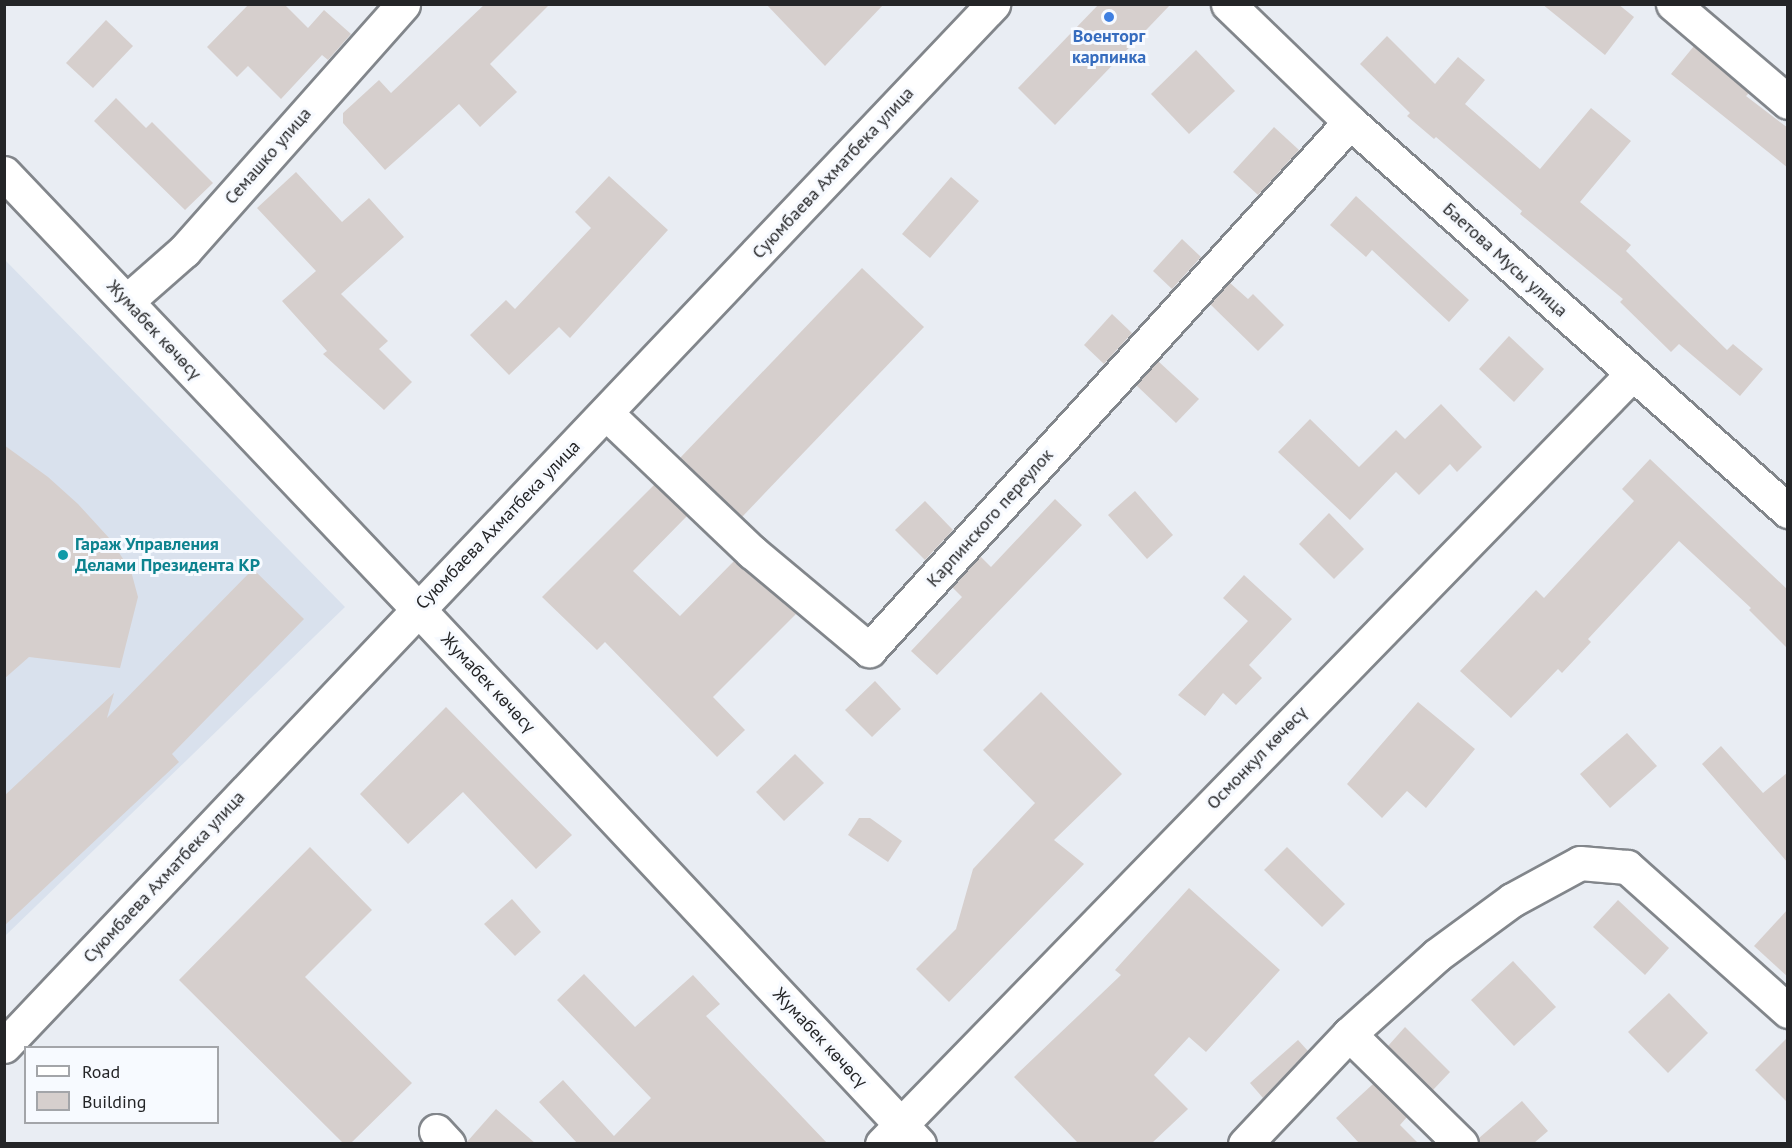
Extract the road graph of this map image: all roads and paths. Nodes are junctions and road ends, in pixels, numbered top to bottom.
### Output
1 (403, 4) edge
2 (993, 4) edge
3 (1228, 4) edge
4 (1673, 4) edge
5 (1788, 102) edge
6 (1350, 122) junction
7 (4, 173) edge
8 (127, 301) junction
9 (1633, 373) junction
10 (606, 413) junction
11 (1788, 511) edge
12 (418, 609) junction
13 (1788, 1011) edge
14 (1349, 1034) junction
15 (4, 1046) edge
16 (901, 1137) edge
17 (1245, 1143) edge
18 (1461, 1143) edge

1 - 8 street, Семашко улица
2 - 10 street, Суюмбаева Ахматбека улица
3 - 6 street, Баетова Мусы улица
4 - 5 street
6 - 9 street, Баетова Мусы улица
6 - 10 street, Карпинского переулок
7 - 8 street, Жумабек көчөсү
8 - 12 street, Жумабек көчөсү
9 - 11 street, Баетова Мусы улица
9 - 16 street, Осмонкул көчөсү
10 - 12 street, Суюмбаева Ахматбека улица
12 - 15 street, Суюмбаева Ахматбека улица
12 - 16 street, Жумабек көчөсү
13 - 14 street
14 - 17 street
14 - 18 street

